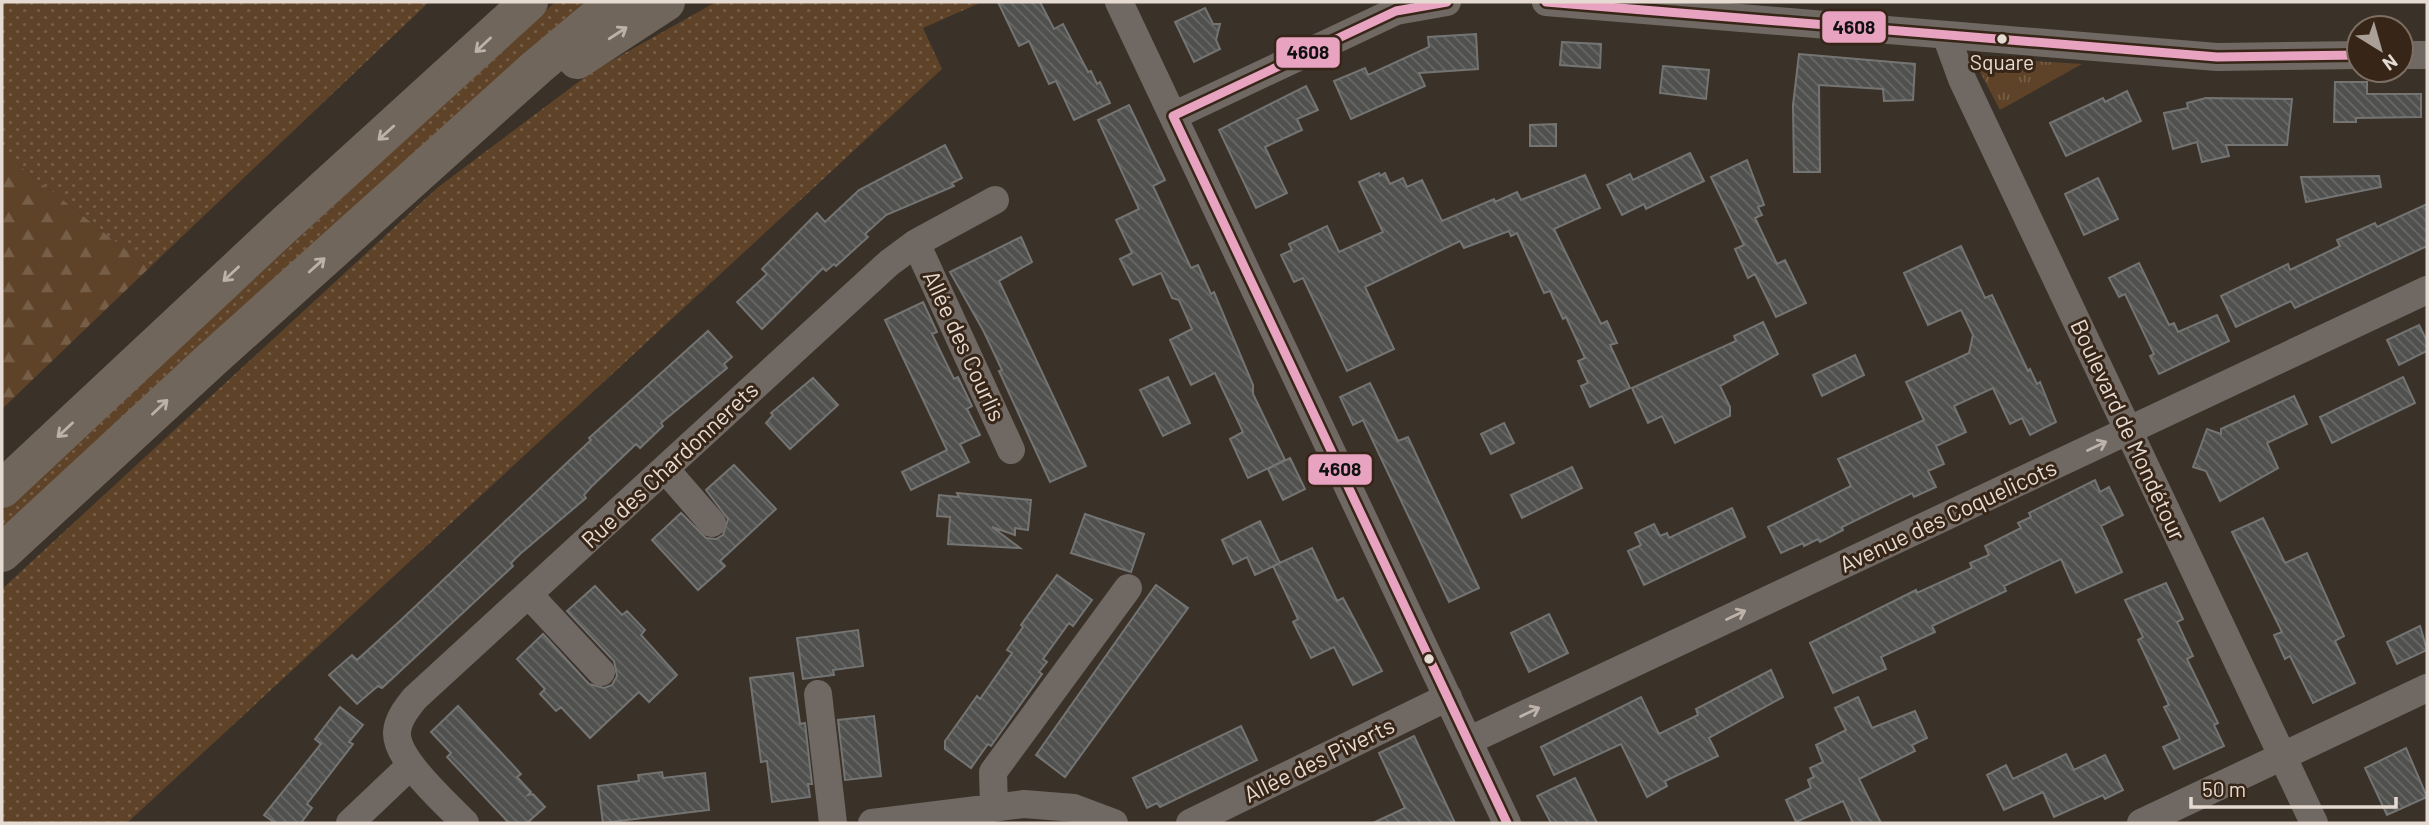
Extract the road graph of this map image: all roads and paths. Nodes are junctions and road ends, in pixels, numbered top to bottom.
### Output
1 (530, 2) edge
2 (615, 2) edge
3 (666, 2) edge
4 (1119, 2) edge
5 (1447, 2) edge
6 (1546, 2) edge
7 (1946, 34) junction
8 (2345, 55) edge
9 (1173, 116) junction
10 (458, 138) junction
11 (995, 200) dead end
12 (916, 243) junction
13 (2427, 290) edge
14 (2128, 431) junction
15 (1011, 450) dead end
16 (665, 469) junction
17 (2, 489) edge
18 (712, 523) dead end
19 (2, 553) edge
20 (1128, 588) dead end
21 (528, 596) junction
22 (601, 672) dead end
23 (2427, 688) edge
24 (818, 694) dead end
25 (1448, 698) junction
26 (1468, 741) junction
27 (2283, 756) junction
28 (411, 765) junction
29 (994, 808) junction
30 (350, 823) edge
31 (465, 823) edge
32 (833, 823) edge
33 (872, 823) edge
34 (1114, 823) edge
35 (1190, 823) edge
36 (1507, 823) edge
37 (2141, 823) edge
38 (2314, 823) edge

1 -> 17 main road
2 - 10 main road
10 -> 3 main road
4 - 9 street
5 - 9 street
6 - 7 street
7 - 8 street
7 - 14 street, Boulevard de Mondétour
9 - 25 street
19 -> 10 main road
11 - 12 street, Rue des Chardonnerets
12 - 15 street, Allée des Courlis
12 - 16 street, Rue des Chardonnerets
13 - 14 street, Avenue des Coquelicots
26 -> 14 street, Avenue des Coquelicots
14 - 27 street, Boulevard de Mondétour
16 - 18 street
16 - 21 street, Rue des Chardonnerets
20 - 29 street
21 - 22 street
21 - 28 street, Rue des Chardonnerets
23 - 27 street
24 - 32 street
25 - 26 street
25 - 35 street, Allée des Piverts
26 - 36 street
27 - 37 street
27 - 38 street, Boulevard de Mondétour
28 - 30 street
28 - 31 street, Rue des Chardonnerets
29 - 33 street
29 - 34 street

